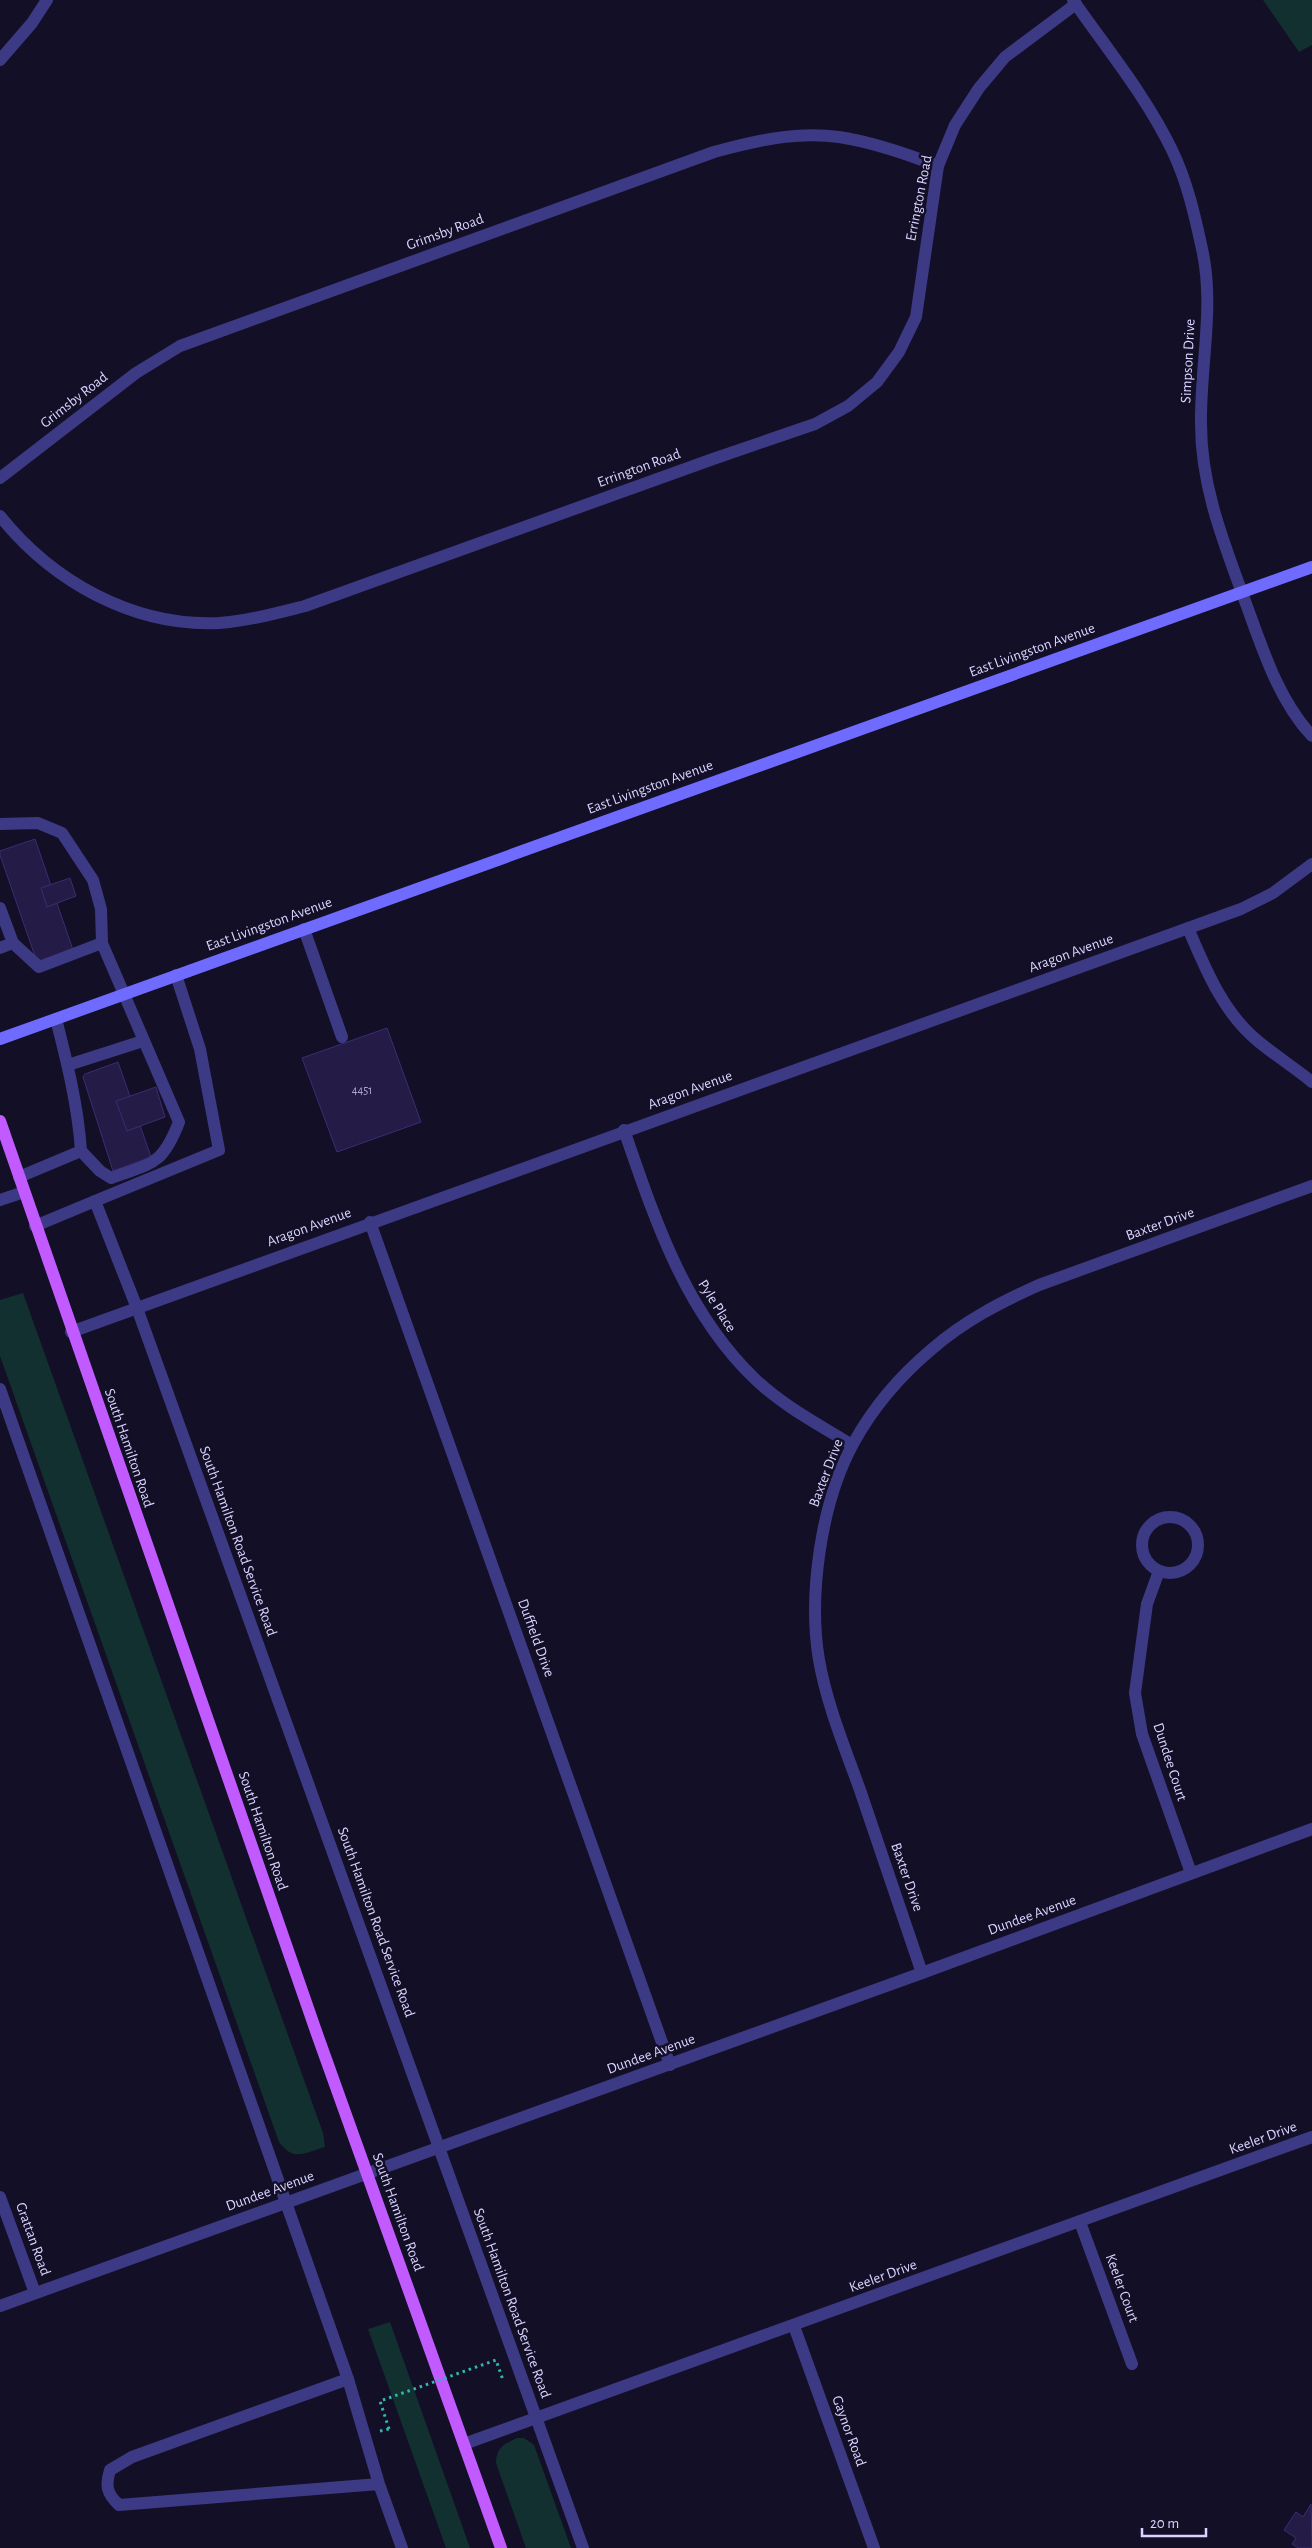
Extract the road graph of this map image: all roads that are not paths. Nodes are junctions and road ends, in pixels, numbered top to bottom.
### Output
1 (47, 0) edge
2 (1074, 2) edge
3 (0, 60) edge
4 (938, 166) junction
5 (0, 478) edge
6 (0, 516) edge
7 (1312, 567) edge
8 (1242, 592) junction
9 (1312, 736) edge
10 (0, 824) edge
11 (1312, 864) edge
12 (0, 908) edge
13 (1188, 928) junction
14 (304, 929) junction
15 (13, 943) junction
16 (102, 943) junction
17 (0, 948) edge
18 (176, 975) junction
19 (123, 994) junction
20 (56, 1019) junction
21 (342, 1037) dead end
22 (0, 1039) edge
23 (144, 1041) junction
24 (68, 1065) junction
25 (1312, 1082) edge
26 (0, 1122) edge
27 (624, 1130) junction
28 (82, 1151) junction
29 (19, 1177) junction
30 (1312, 1186) edge
31 (24, 1192) junction
32 (0, 1200) edge
33 (95, 1201) junction
34 (370, 1222) junction
35 (35, 1226) junction
36 (137, 1308) junction
37 (71, 1332) junction
38 (0, 1389) edge
39 (852, 1445) junction
40 (1159, 1571) junction
41 (1312, 1829) edge
42 (1191, 1873) junction
43 (922, 1973) junction
44 (670, 2065) junction
45 (1312, 2137) edge
46 (440, 2146) junction
47 (366, 2173) junction
48 (0, 2197) edge
49 (287, 2202) junction
50 (1080, 2222) junction
51 (36, 2293) junction
52 (0, 2306) edge
53 (794, 2326) junction
54 (1132, 2364) dead end
55 (348, 2379) junction
56 (536, 2419) junction
57 (464, 2444) junction
58 (379, 2484) junction
59 (402, 2548) edge
60 (501, 2548) edge
61 (583, 2548) edge
62 (874, 2548) edge

1 - 3 street
2 - 4 street, Errington Road
2 - 8 street, Simpson Drive
4 - 5 street, Grimsby Road
4 - 6 street, Errington Road
7 - 8 main road, East Livingston Avenue
8 - 9 street, Simpson Drive
8 - 14 main road, East Livingston Avenue
10 - 16 street
11 - 13 street, Aragon Avenue
12 - 15 street
13 - 25 street
13 - 27 street, Aragon Avenue
14 - 18 main road, East Livingston Avenue
14 - 21 street
15 - 16 street
15 - 17 street
16 - 19 street
18 - 19 main road, East Livingston Avenue
18 - 33 street
19 - 20 main road, East Livingston Avenue
19 - 23 street
20 - 22 main road, East Livingston Avenue
20 - 24 street
23 - 24 street
23 - 28 street
24 - 28 street
26 - 29 main road, South Hamilton Road
27 - 34 street, Aragon Avenue
27 - 39 street, Pyle Place
28 - 29 street
29 - 31 main road, South Hamilton Road
30 - 39 street, Baxter Drive
31 - 32 street
31 - 35 main road, South Hamilton Road
33 - 35 street
33 - 36 street, South Hamilton Road Service Road
34 - 36 street, Aragon Avenue
34 - 44 street, Duffield Drive
35 - 37 main road, South Hamilton Road
36 - 37 street, Aragon Avenue
36 - 46 street, South Hamilton Road Service Road
37 - 47 main road, South Hamilton Road
38 - 49 street
39 - 43 street, Baxter Drive
40 - 40 street
40 - 42 street, Dundee Court
41 - 42 street, Dundee Avenue
42 - 43 street, Dundee Avenue
43 - 44 street, Dundee Avenue
44 - 46 street, Dundee Avenue
45 - 50 street, Keeler Drive
46 - 47 street, Dundee Avenue
46 - 56 street, South Hamilton Road Service Road
47 - 49 street, Dundee Avenue
47 - 57 main road, South Hamilton Road
48 - 51 street, Grattan Road
49 - 51 street, Dundee Avenue
49 - 55 street
50 - 53 street, Keeler Drive
50 - 54 street, Keeler Court
51 - 52 street, Dundee Avenue
53 - 56 street, Keeler Drive
53 - 62 street, Gaynor Road
55 - 58 street
55 - 58 street
56 - 57 street, Keeler Drive
56 - 61 street, South Hamilton Road Service Road
57 - 60 main road, South Hamilton Road
58 - 59 street

